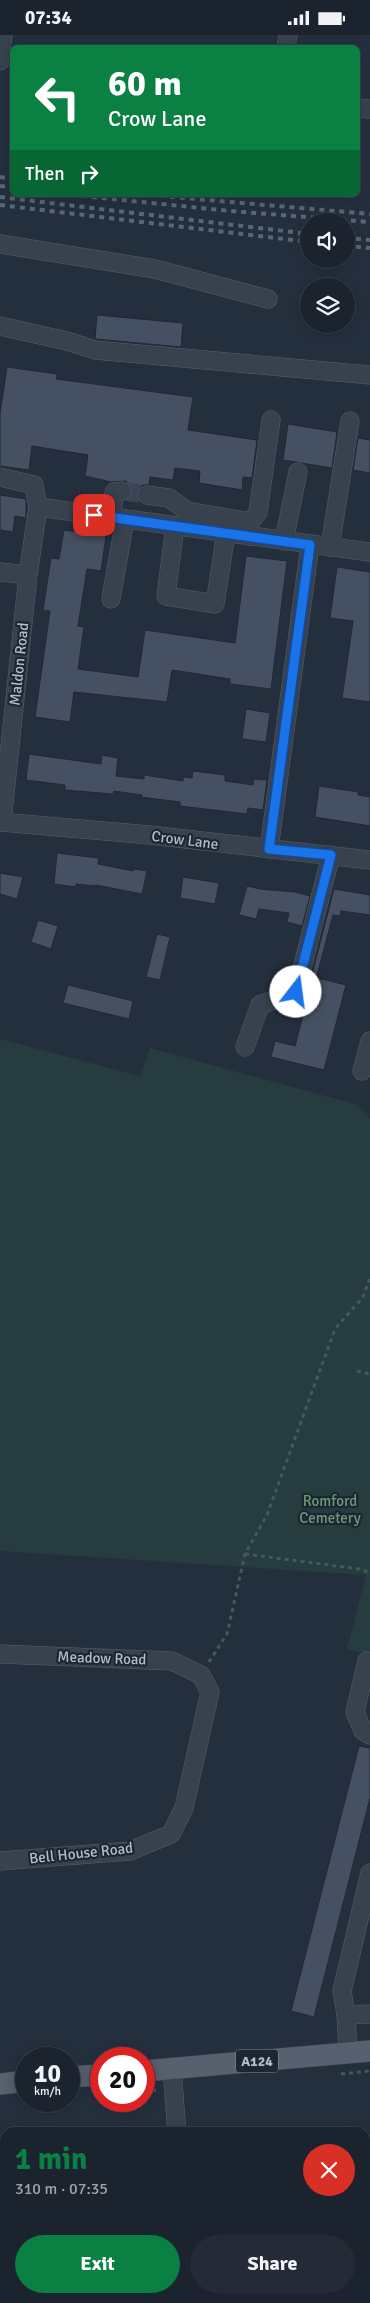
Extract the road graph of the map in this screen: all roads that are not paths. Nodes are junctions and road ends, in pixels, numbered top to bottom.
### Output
1 (3, 35) edge
2 (0, 63) edge
3 (0, 244) edge
4 (268, 299) dead end
5 (0, 326) edge
6 (370, 375) edge
7 (271, 420) dead end
8 (350, 421) dead end
9 (298, 472) dead end
10 (0, 477) edge
11 (122, 491) dead end
12 (147, 495) tunnel mouth
13 (38, 507) junction
14 (118, 518) junction
15 (175, 526) junction
16 (249, 529) junction
17 (226, 533) junction
18 (284, 541) junction
19 (310, 545) junction
20 (330, 547) junction
21 (370, 552) edge
22 (0, 572) edge
23 (28, 575) junction
24 (112, 599) dead end
25 (1, 822) edge
26 (269, 849) junction
27 (331, 855) junction
28 (370, 860) edge
29 (370, 1041) edge
30 (245, 1047) dead end
31 (362, 1071) dead end
32 (0, 1654) edge
33 (367, 1661) dead end
34 (201, 1675) joint
35 (370, 1735) edge
36 (0, 1861) edge
37 (370, 1873) edge
38 (370, 2013) edge
39 (346, 2015) junction
40 (370, 2051) edge
41 (348, 2052) junction
42 (172, 2069) junction
43 (155, 2070) edge
44 (15, 2082) edge
45 (0, 2084) edge
46 (176, 2127) edge

1 - 2 street
3 - 4 street
5 - 6 street
7 - 16 street
8 - 20 street
9 - 18 street
10 - 13 street
11 - 14 street
12 - 16 street
13 - 14 street
13 - 23 street, Maldon Road
14 - 15 street
14 - 24 street
15 - 17 street
15 - 17 street
16 - 17 street
16 - 18 street
18 - 19 street
19 - 20 street
19 - 26 street
20 - 21 street
22 - 23 street
23 - 25 street, Maldon Road
25 - 26 street, Crow Lane
26 - 27 street, Crow Lane
27 - 28 street, Crow Lane
27 - 30 street
29 - 31 street
32 - 34 street, Meadow Road
33 - 35 street
34 - 36 street, Bell House Road
37 - 39 street
38 - 39 street
39 - 41 street
40 - 41 main road, A124
41 - 42 main road, A124
42 - 43 main road, A124
42 - 46 street
44 - 45 main road

